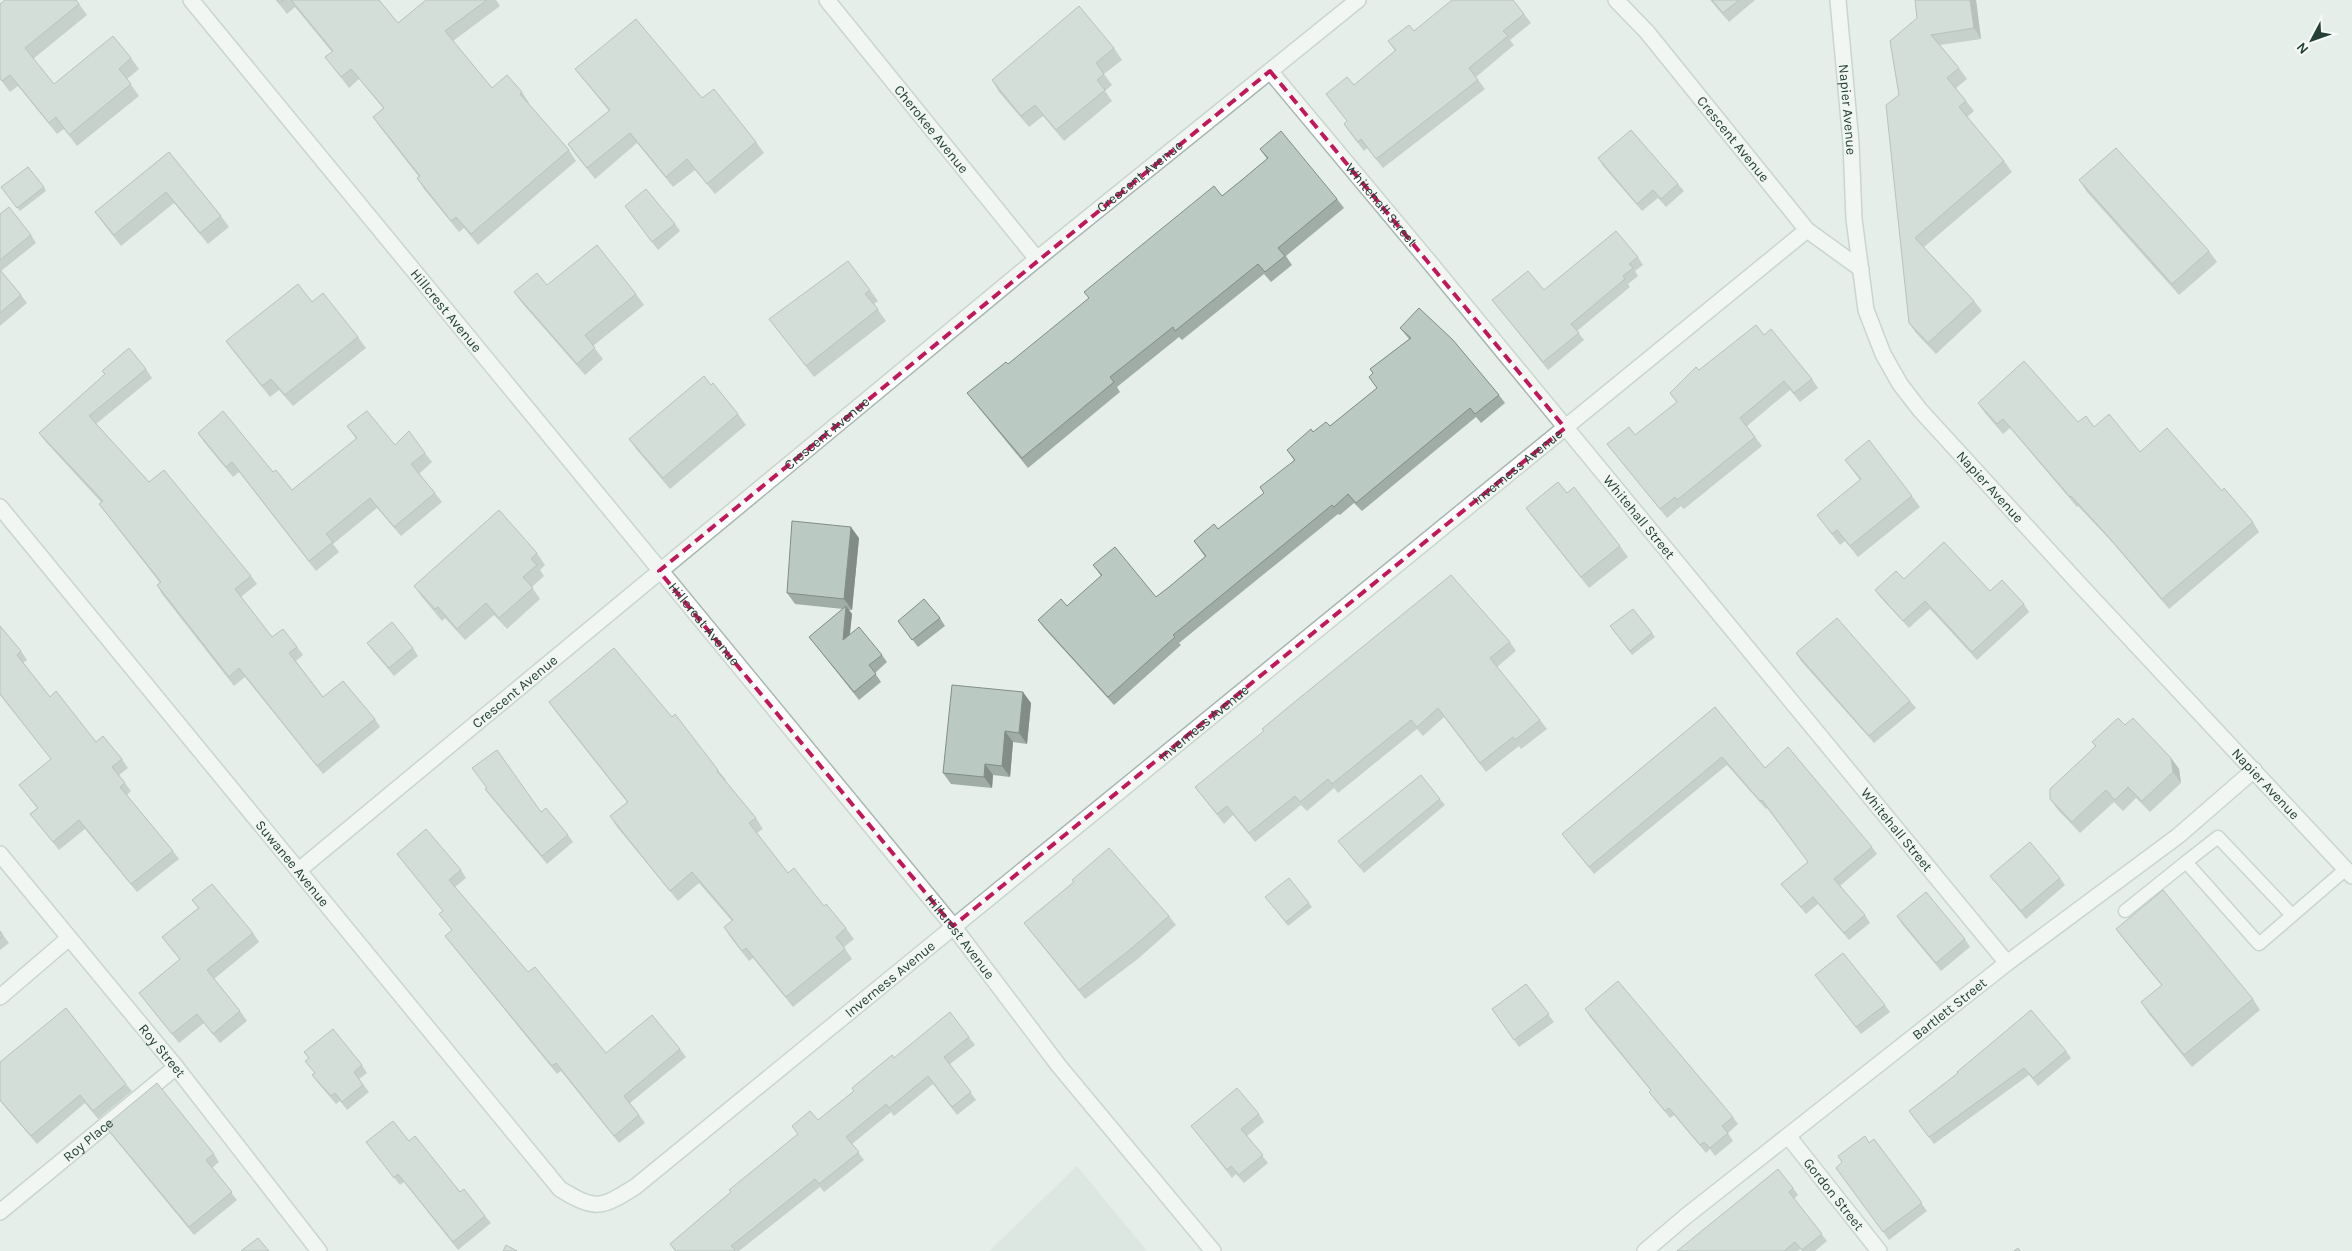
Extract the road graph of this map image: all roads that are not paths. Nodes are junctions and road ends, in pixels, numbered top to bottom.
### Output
1 (191, 0) edge
2 (826, 0) edge
3 (1358, 0) edge
4 (1616, 0) edge
5 (1838, 0) edge
6 (1270, 71) junction
7 (1807, 230) junction
8 (1037, 259) junction
9 (1861, 269) junction
10 (1565, 428) junction
11 (0, 507) edge
12 (659, 571) junction
13 (2254, 770) junction
14 (0, 854) edge
15 (2186, 862) junction
16 (299, 870) junction
17 (2349, 872) edge
18 (2125, 911) dead end
19 (2292, 915) junction
20 (953, 926) junction
21 (69, 938) junction
22 (2007, 963) junction
23 (0, 997) edge
24 (176, 1067) junction
25 (1788, 1136) junction
26 (595, 1205) joint
27 (0, 1212) edge
28 (319, 1251) edge
29 (1213, 1251) edge
30 (1645, 1251) edge
31 (1879, 1251) edge

1 - 12 street, Hillcrest Avenue
2 - 8 street, Cherokee Avenue
3 - 6 street, Crescent Avenue
4 - 7 street, Crescent Avenue
5 - 9 street, Napier Avenue
6 - 8 street, Crescent Avenue
6 - 10 street, Whitehall Street
7 - 9 street, Crescent Avenue
7 - 10 street, Inverness Avenue
8 - 12 street, Crescent Avenue
9 - 13 street, Napier Avenue
10 - 20 street, Inverness Avenue
10 - 22 street, Whitehall Street
11 - 16 street, Suwanee Avenue
12 - 16 street, Crescent Avenue
12 - 20 street, Hillcrest Avenue
13 - 17 street, Napier Avenue
13 - 22 street, Bartlett Street
14 - 21 street, Roy Street
15 - 18 lane
15 - 19 lane
15 - 19 lane
16 - 26 street, Suwanee Avenue
17 - 19 lane
20 - 26 street, Inverness Avenue
20 - 29 street, Hillcrest Avenue
21 - 23 street
21 - 24 street, Roy Street
22 - 25 street, Bartlett Street
24 - 27 street, Roy Place
24 - 28 street, Roy Street
25 - 30 street, Bartlett Street
25 - 31 street, Gordon Street

